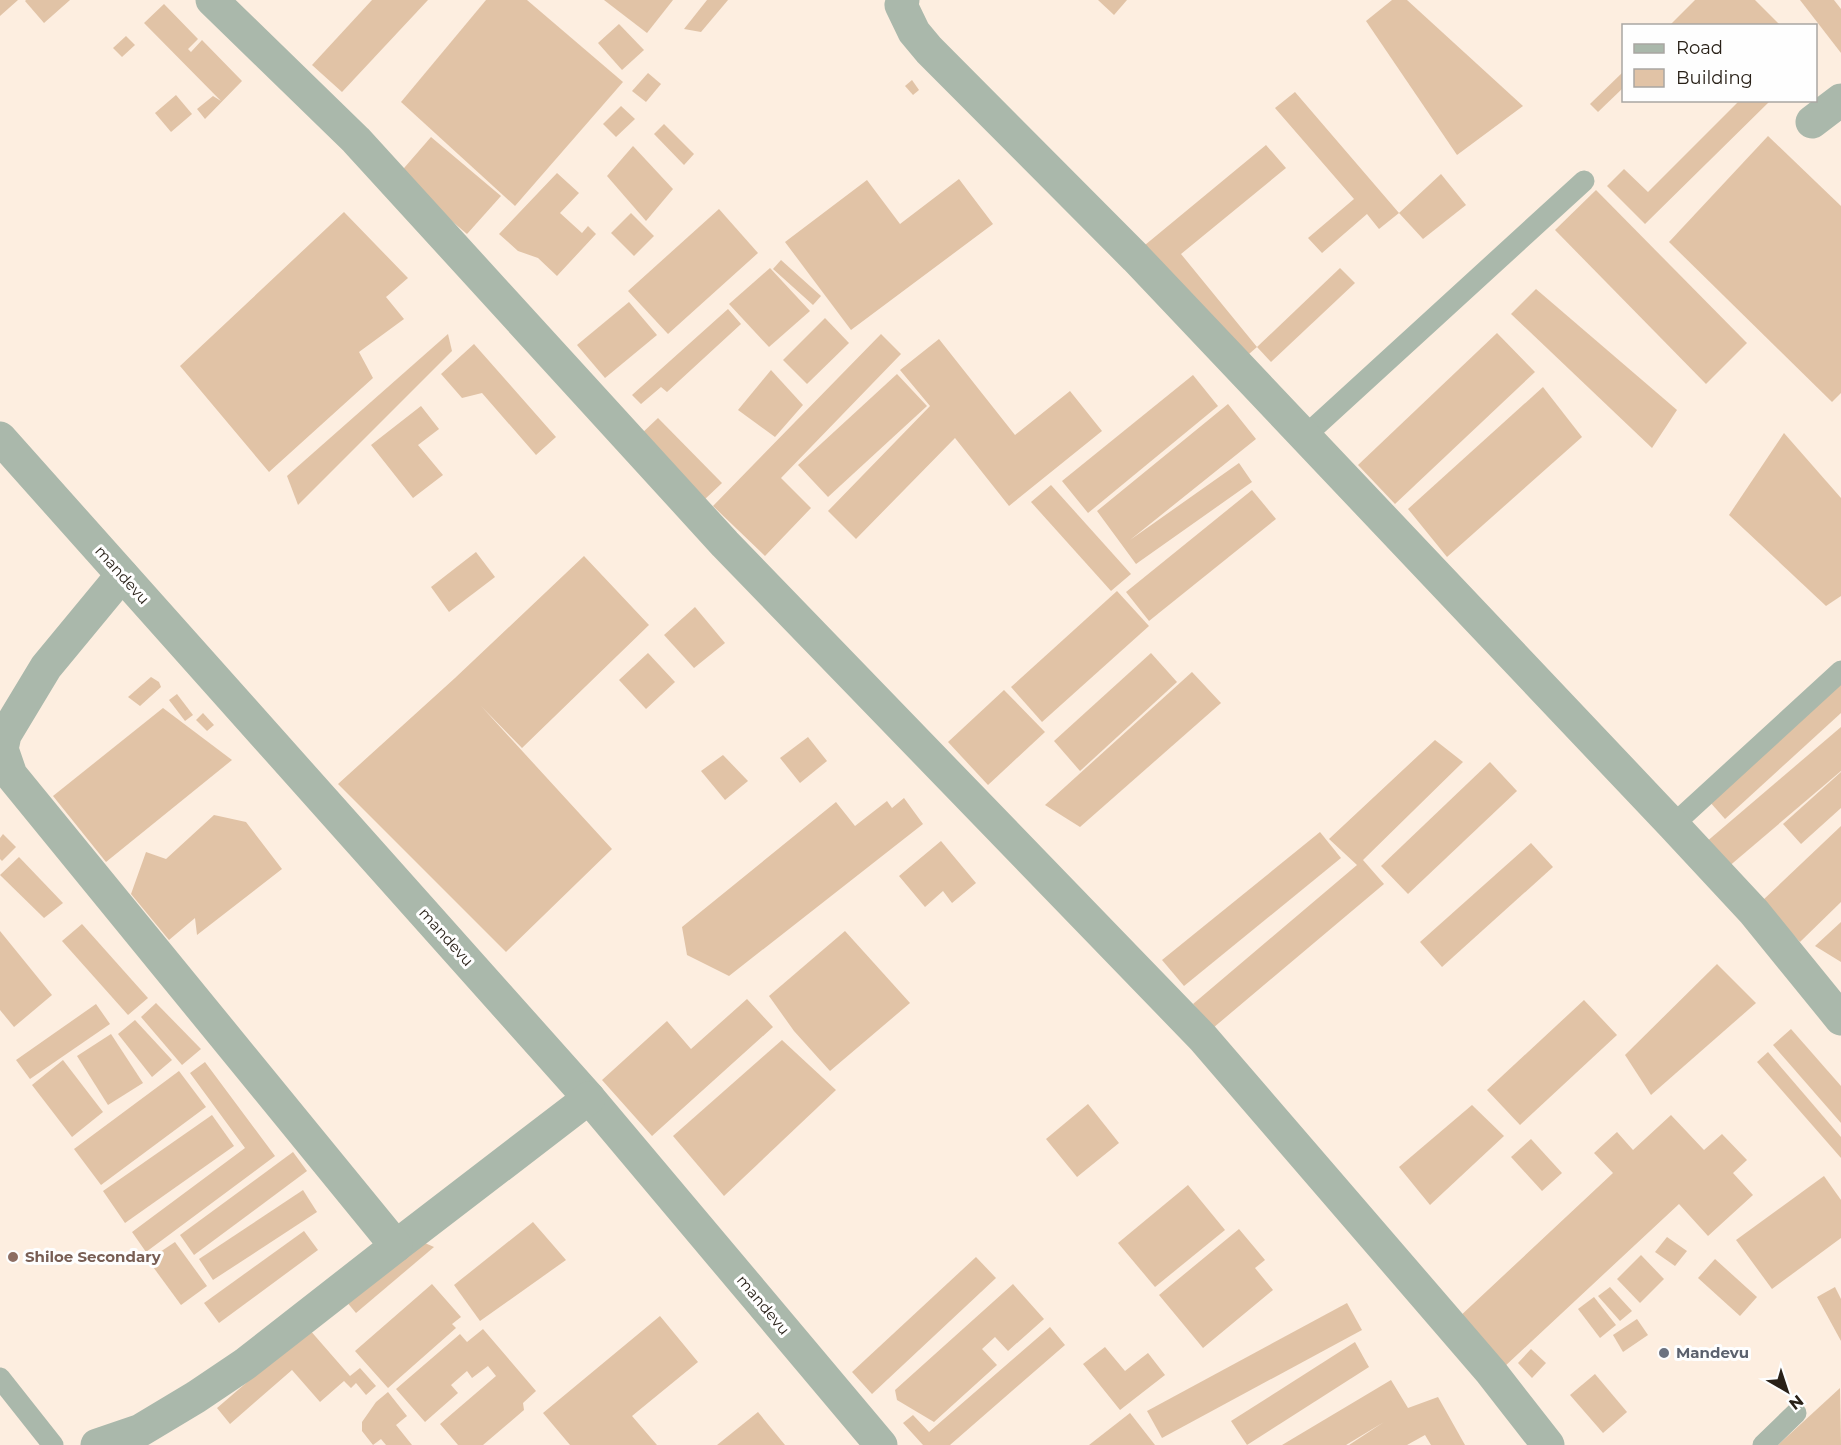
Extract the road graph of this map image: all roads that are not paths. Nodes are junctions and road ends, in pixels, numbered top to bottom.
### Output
1 (212, 0) edge
2 (903, 0) edge
3 (1841, 100) edge
4 (1812, 122) dead end
5 (1584, 181) dead end
6 (1305, 436) junction
7 (0, 438) edge
8 (122, 575) junction
9 (1841, 671) edge
10 (1673, 825) junction
11 (1841, 1019) edge
12 (589, 1098) junction
13 (396, 1246) junction
14 (0, 1378) edge
15 (1796, 1413) dead end
16 (53, 1445) edge
17 (97, 1445) edge
18 (881, 1445) edge
19 (1548, 1445) edge
20 (1762, 1445) edge

1 - 19 street
2 - 6 street
3 - 4 street
5 - 6 lane
6 - 10 street
7 - 8 street, mandevu
8 - 12 street, mandevu
8 - 13 street
9 - 10 lane
10 - 11 street
12 - 13 street
12 - 18 street, mandevu
13 - 17 street
14 - 16 lane
15 - 20 lane

